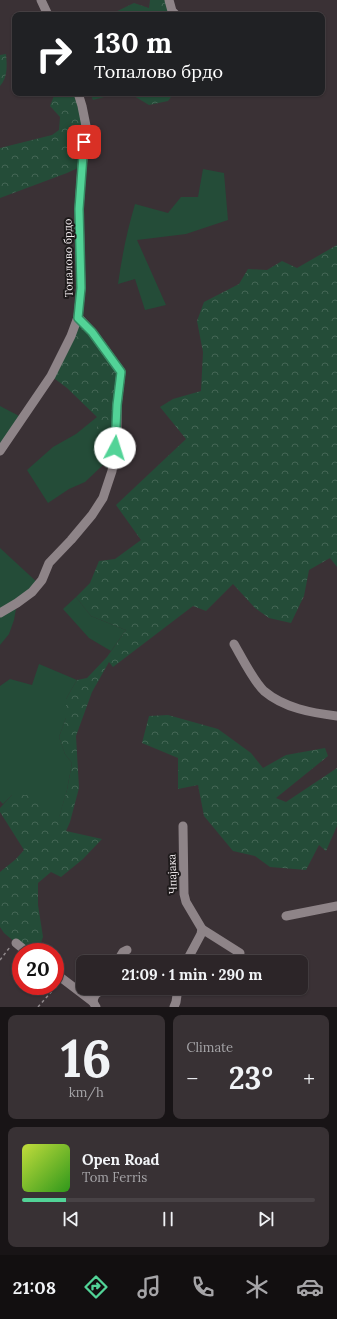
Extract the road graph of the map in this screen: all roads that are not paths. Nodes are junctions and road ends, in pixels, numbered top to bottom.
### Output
1 (41, 0) edge
2 (169, 0) edge
3 (47, 12) edge
4 (173, 12) edge
5 (79, 96) edge
6 (78, 318) junction
7 (0, 450) edge
8 (0, 613) edge
9 (234, 644) dead end
10 (337, 716) edge
11 (183, 826) dead end
12 (337, 906) edge
13 (286, 916) dead end
14 (202, 929) junction
15 (127, 950) dead end
16 (240, 953) dead end
17 (121, 955) edge
18 (190, 955) edge
19 (64, 979) edge
20 (177, 995) edge
21 (94, 1004) edge
22 (174, 1007) edge

1 - 3 street
2 - 4 street
5 - 6 street, Топалово брдо
6 - 7 street, Топалово брдо
6 - 8 street
9 - 10 street
11 - 14 street, Чпајака
12 - 13 street
14 - 16 street
14 - 18 street
15 - 17 street
19 - 21 street
20 - 22 street

